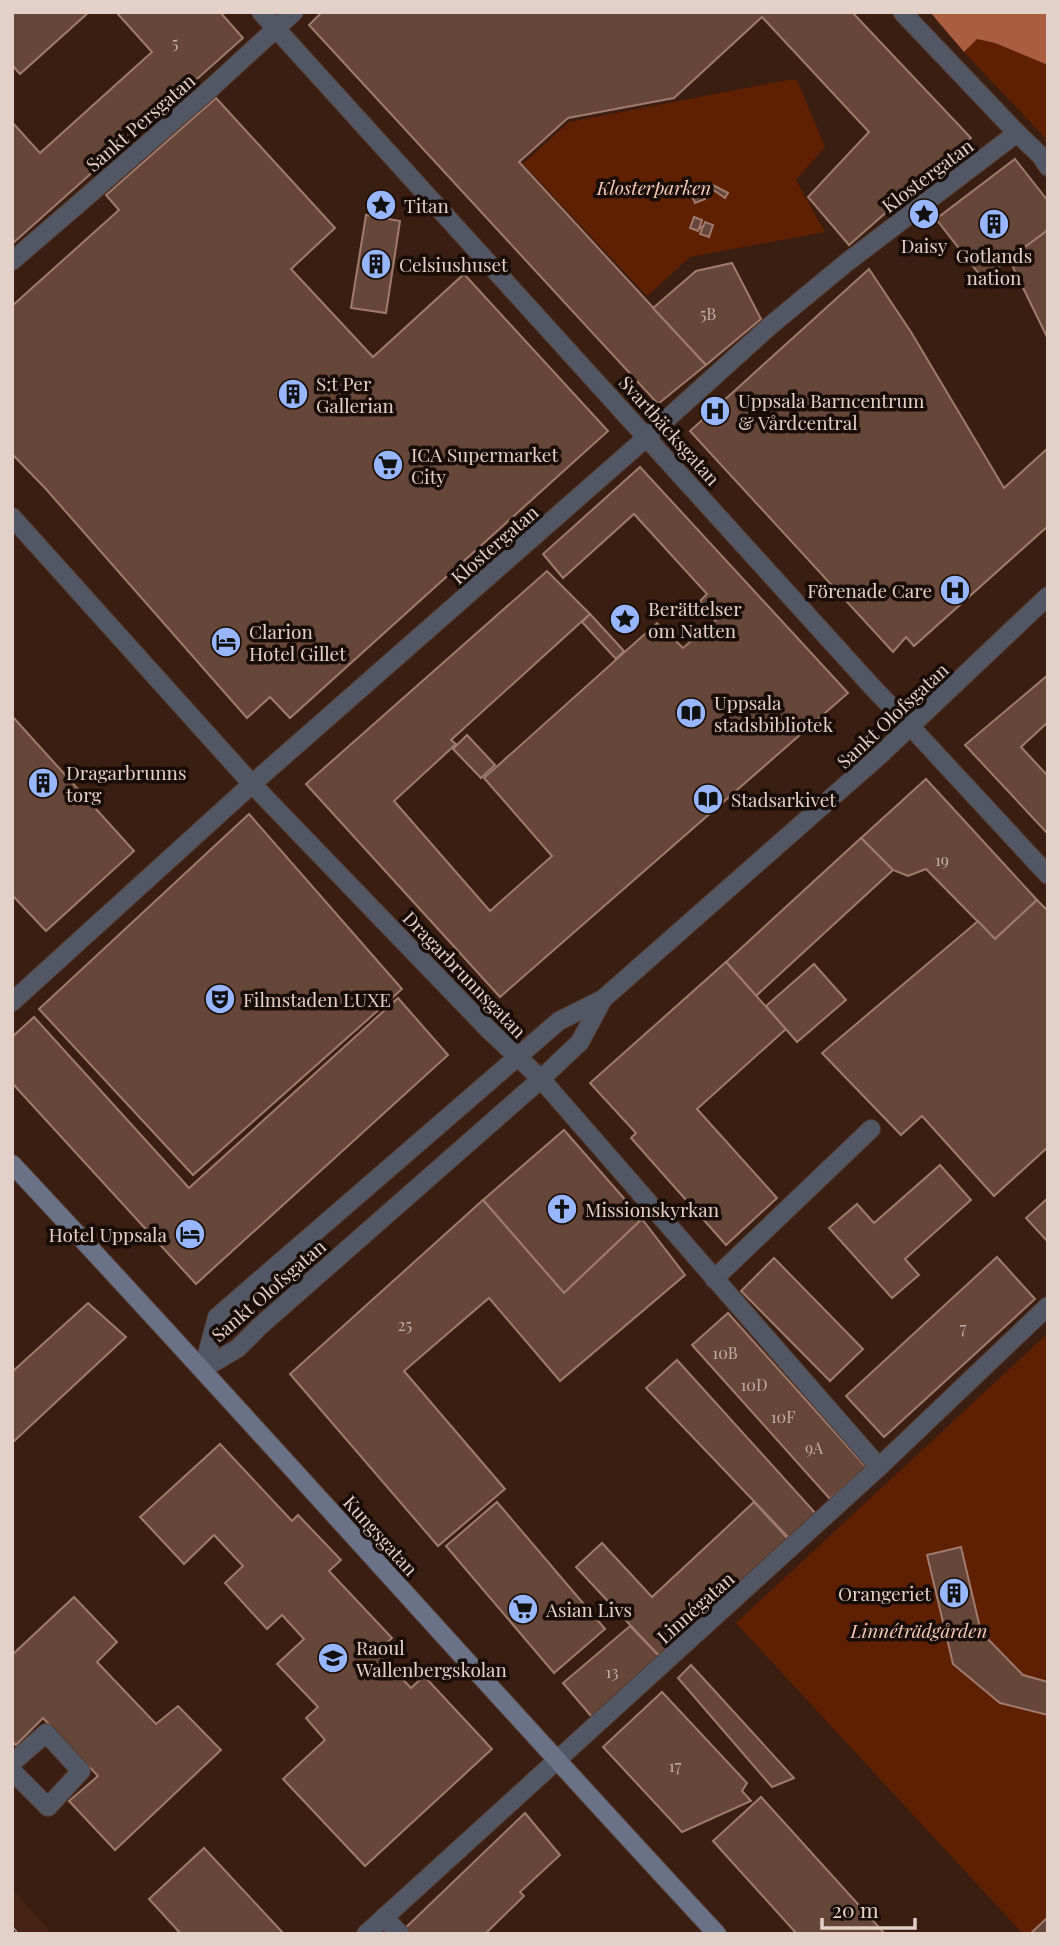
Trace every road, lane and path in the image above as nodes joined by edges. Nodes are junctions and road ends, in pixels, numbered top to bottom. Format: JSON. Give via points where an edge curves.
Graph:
{"nodes":[{"id":1,"x":261,"y":12,"type":"edge"},
{"id":2,"x":294,"y":12,"type":"edge"},
{"id":3,"x":902,"y":12,"type":"edge"},
{"id":4,"x":276,"y":29,"type":"junction"},
{"id":5,"x":1017,"y":133,"type":"junction"},
{"id":6,"x":1048,"y":166,"type":"edge"},
{"id":7,"x":12,"y":261,"type":"edge"},
{"id":8,"x":648,"y":437,"type":"junction"},
{"id":9,"x":12,"y":517,"type":"edge"},
{"id":10,"x":1048,"y":596,"type":"edge"},
{"id":11,"x":911,"y":727,"type":"junction"},
{"id":12,"x":252,"y":784,"type":"junction"},
{"id":13,"x":1048,"y":875,"type":"edge"},
{"id":14,"x":603,"y":999,"type":"junction"},
{"id":15,"x":12,"y":1002,"type":"edge"},
{"id":16,"x":517,"y":1058,"type":"junction"},
{"id":17,"x":541,"y":1079,"type":"junction"},
{"id":18,"x":871,"y":1129,"type":"dead end"},
{"id":19,"x":12,"y":1164,"type":"edge"},
{"id":20,"x":714,"y":1279,"type":"junction"},
{"id":21,"x":1048,"y":1306,"type":"edge"},
{"id":22,"x":203,"y":1369,"type":"junction"},
{"id":23,"x":879,"y":1467,"type":"junction"},
{"id":24,"x":556,"y":1761,"type":"junction"},
{"id":25,"x":12,"y":1763,"type":"edge"},
{"id":26,"x":12,"y":1771,"type":"edge"},
{"id":27,"x":384,"y":1917,"type":"junction"},
{"id":28,"x":366,"y":1934,"type":"edge"},
{"id":29,"x":400,"y":1934,"type":"edge"},
{"id":30,"x":717,"y":1934,"type":"edge"}],
"edges":[{"from":1,"to":4,"type":"street","name":"Svartbäcksgatan"},
{"from":2,"to":4,"type":"street","name":"Sankt Persgatan"},
{"from":3,"to":5,"type":"street"},
{"from":4,"to":7,"type":"street","name":"Sankt Persgatan"},
{"from":4,"to":8,"type":"street","name":"Svartbäcksgatan"},
{"from":5,"to":6,"type":"street"},
{"from":5,"to":8,"type":"street","name":"Klostergatan","via":[[781,316]]},
{"from":8,"to":11,"type":"street","name":"Svartbäcksgatan"},
{"from":8,"to":12,"type":"street","name":"Klostergatan"},
{"from":9,"to":12,"type":"street","name":"Dragarbrunnsgatan"},
{"from":10,"to":11,"type":"street","name":"Sankt Olofsgatan"},
{"from":11,"to":13,"type":"street","name":"Svartbäcksgatan"},
{"from":11,"to":14,"type":"street","name":"Sankt Olofsgatan"},
{"from":12,"to":15,"type":"street","name":"Klostergatan"},
{"from":12,"to":16,"type":"street","name":"Dragarbrunnsgatan"},
{"from":14,"to":16,"type":"street","name":"Sankt Olofsgatan","via":[[559,1021]]},
{"from":14,"to":17,"type":"street","name":"Sankt Olofsgatan","via":[[580,1042]]},
{"from":16,"to":17,"type":"street","name":"Dragarbrunnsgatan"},
{"from":16,"to":22,"type":"street","name":"Sankt Olofsgatan","via":[[218,1317]]},
{"from":17,"to":20,"type":"street","name":"Dragarbrunnsgatan"},
{"from":17,"to":22,"type":"street","name":"Sankt Olofsgatan","via":[[238,1348]]},
{"from":18,"to":20,"type":"street"},
{"from":19,"to":22,"type":"main road","name":"Kungsgatan"},
{"from":20,"to":23,"type":"street","name":"Dragarbrunnsgatan"},
{"from":21,"to":23,"type":"street","name":"Linnégatan"},
{"from":22,"to":24,"type":"main road","name":"Kungsgatan"},
{"from":23,"to":24,"type":"street","name":"Linnégatan"},
{"from":24,"to":27,"type":"street","name":"Linnégatan"},
{"from":24,"to":30,"type":"main road","name":"Kungsgatan"},
{"from":25,"to":26,"type":"street","via":[[46,1733],[81,1771],[48,1807]]},
{"from":27,"to":28,"type":"street","name":"Linnégatan"},
{"from":27,"to":29,"type":"street"}]}
